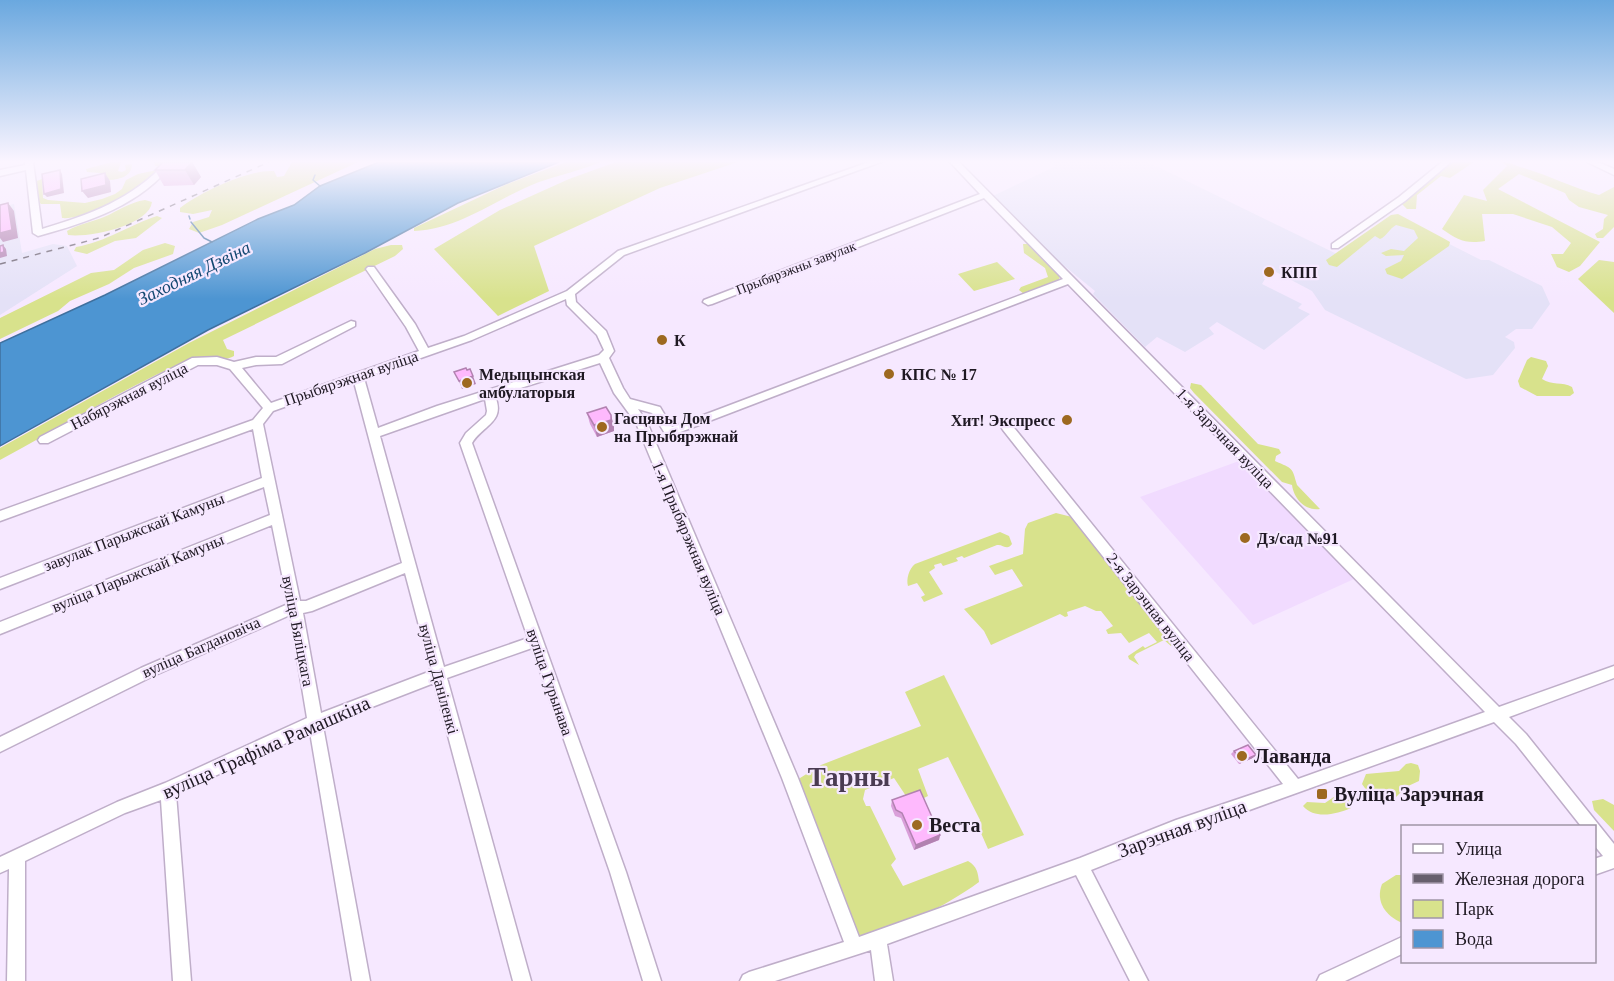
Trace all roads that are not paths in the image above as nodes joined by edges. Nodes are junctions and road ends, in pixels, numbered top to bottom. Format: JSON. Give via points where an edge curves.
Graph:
{"nodes":[{"id":1,"x":35,"y":208,"type":"edge"},
{"id":2,"x":110,"y":208,"type":"edge"},
{"id":3,"x":748,"y":208,"type":"edge"},
{"id":4,"x":951,"y":208,"type":"edge"},
{"id":5,"x":997,"y":208,"type":"edge"},
{"id":6,"x":1388,"y":208,"type":"edge"},
{"id":7,"x":1335,"y":246,"type":"dead end"},
{"id":8,"x":370,"y":269,"type":"dead end"},
{"id":9,"x":1070,"y":280,"type":"junction"},
{"id":10,"x":570,"y":292,"type":"junction"},
{"id":11,"x":708,"y":302,"type":"dead end"},
{"id":12,"x":351,"y":324,"type":"dead end"},
{"id":13,"x":425,"y":352,"type":"junction"},
{"id":14,"x":603,"y":358,"type":"junction"},
{"id":15,"x":234,"y":366,"type":"junction"},
{"id":16,"x":358,"y":376,"type":"junction"},
{"id":17,"x":489,"y":394,"type":"junction"},
{"id":18,"x":627,"y":402,"type":"junction"},
{"id":19,"x":269,"y":408,"type":"junction"},
{"id":20,"x":257,"y":423,"type":"junction"},
{"id":21,"x":1007,"y":427,"type":"dead end"},
{"id":22,"x":374,"y":434,"type":"junction"},
{"id":23,"x":44,"y":440,"type":"dead end"},
{"id":24,"x":268,"y":481,"type":"junction"},
{"id":25,"x":0,"y":516,"type":"edge"},
{"id":26,"x":276,"y":518,"type":"junction"},
{"id":27,"x":409,"y":566,"type":"junction"},
{"id":28,"x":0,"y":584,"type":"edge"},
{"id":29,"x":295,"y":608,"type":"junction"},
{"id":30,"x":0,"y":628,"type":"edge"},
{"id":31,"x":536,"y":641,"type":"junction"},
{"id":32,"x":1614,"y":672,"type":"edge"},
{"id":33,"x":438,"y":675,"type":"junction"},
{"id":34,"x":1497,"y":714,"type":"junction"},
{"id":35,"x":315,"y":722,"type":"junction"},
{"id":36,"x":0,"y":745,"type":"edge"},
{"id":37,"x":1295,"y":788,"type":"junction"},
{"id":38,"x":168,"y":790,"type":"junction"},
{"id":39,"x":1589,"y":825,"type":"edge"},
{"id":40,"x":1596,"y":835,"type":"edge"},
{"id":41,"x":17,"y":857,"type":"junction"},
{"id":42,"x":1614,"y":859,"type":"edge"},
{"id":43,"x":0,"y":865,"type":"edge"},
{"id":44,"x":1080,"y":866,"type":"junction"},
{"id":45,"x":1596,"y":866,"type":"edge"},
{"id":46,"x":878,"y":939,"type":"junction"},
{"id":47,"x":854,"y":945,"type":"junction"},
{"id":48,"x":1401,"y":945,"type":"edge"},
{"id":49,"x":15,"y":981,"type":"edge"},
{"id":50,"x":182,"y":981,"type":"edge"},
{"id":51,"x":361,"y":981,"type":"edge"},
{"id":52,"x":522,"y":981,"type":"edge"},
{"id":53,"x":652,"y":981,"type":"edge"},
{"id":54,"x":749,"y":981,"type":"edge"},
{"id":55,"x":884,"y":981,"type":"edge"},
{"id":56,"x":1139,"y":981,"type":"edge"},
{"id":57,"x":1326,"y":981,"type":"edge"}],
"edges":[{"from":1,"to":2,"type":"street","via":[[38,233]]},
{"from":3,"to":10,"type":"street","via":[[621,253]]},
{"from":4,"to":11,"type":"street","name":"Прыбярэжны завулак"},
{"from":5,"to":9,"type":"street","name":"1-я Зарэчная вуліца"},
{"from":6,"to":7,"type":"street"},
{"from":8,"to":13,"type":"street"},
{"from":9,"to":18,"type":"street","via":[[670,432],[656,410]]},
{"from":9,"to":34,"type":"street","name":"1-я Зарэчная вуліца"},
{"from":10,"to":13,"type":"street","name":"Прыбярэжная вуліца","via":[[468,338]]},
{"from":10,"to":14,"type":"street","name":"1-я Прыбярэжная вуліца","via":[[571,303],[602,333],[609,351]]},
{"from":12,"to":15,"type":"street","name":"Набярэжная вуліца","via":[[278,361]]},
{"from":13,"to":16,"type":"street","name":"Прыбярэжная вуліца"},
{"from":14,"to":17,"type":"street"},
{"from":14,"to":18,"type":"street","name":"1-я Прыбярэжная вуліца"},
{"from":15,"to":19,"type":"street"},
{"from":15,"to":23,"type":"street","name":"Набярэжная вуліца","via":[[196,361]]},
{"from":16,"to":19,"type":"street","name":"Прыбярэжная вуліца"},
{"from":16,"to":22,"type":"street","name":"вуліца Даніленкі"},
{"from":17,"to":22,"type":"street"},
{"from":17,"to":31,"type":"street","name":"вуліца Гурынава","via":[[495,405],[493,414],[466,443]]},
{"from":18,"to":47,"type":"street","name":"1-я Прыбярэжная вуліца","via":[[641,422],[792,783]]},
{"from":19,"to":20,"type":"street","name":"Прыбярэжная вуліца"},
{"from":20,"to":24,"type":"street","name":"вуліца Бяліцкага"},
{"from":20,"to":25,"type":"street"},
{"from":21,"to":37,"type":"street","name":"2-я Зарэчная вуліца"},
{"from":22,"to":27,"type":"street","name":"вуліца Даніленкі"},
{"from":24,"to":26,"type":"street","name":"вуліца Бяліцкага"},
{"from":24,"to":28,"type":"street","name":"завулак Парыжскай Камуны"},
{"from":26,"to":29,"type":"street","name":"вуліца Бяліцкага"},
{"from":26,"to":30,"type":"street","name":"вуліца Парыжскай Камуны"},
{"from":27,"to":29,"type":"street","name":"вуліца Багдановіча","via":[[307,607]]},
{"from":27,"to":33,"type":"street","name":"вуліца Даніленкі"},
{"from":29,"to":35,"type":"street","name":"вуліца Бяліцкага"},
{"from":29,"to":36,"type":"street","name":"вуліца Багдановіча","via":[[145,671]]},
{"from":31,"to":33,"type":"street","name":"вуліца Трафіма Рамашкіна"},
{"from":31,"to":53,"type":"street","name":"вуліца Гурынава","via":[[618,872]]},
{"from":32,"to":34,"type":"street","name":"Зарэчная вуліца"},
{"from":33,"to":35,"type":"street","name":"вуліца Трафіма Рамашкіна"},
{"from":33,"to":52,"type":"street","name":"вуліца Даніленкі"},
{"from":34,"to":37,"type":"street","name":"Зарэчная вуліца"},
{"from":34,"to":39,"type":"street","name":"1-я Зарэчная вуліца"},
{"from":35,"to":38,"type":"street","name":"вуліца Трафіма Рамашкіна"},
{"from":35,"to":51,"type":"street","name":"вуліца Бяліцкага"},
{"from":37,"to":44,"type":"street","name":"Зарэчная вуліца"},
{"from":38,"to":41,"type":"street","name":"вуліца Трафіма Рамашкіна","via":[[122,807]]},
{"from":38,"to":50,"type":"street"},
{"from":40,"to":42,"type":"street"},
{"from":41,"to":43,"type":"street","name":"вуліца Трафіма Рамашкіна"},
{"from":41,"to":49,"type":"street"},
{"from":42,"to":45,"type":"street"},
{"from":44,"to":46,"type":"street","name":"Зарэчная вуліца"},
{"from":44,"to":56,"type":"street"},
{"from":46,"to":47,"type":"street","name":"Зарэчная вуліца"},
{"from":46,"to":55,"type":"street"},
{"from":47,"to":54,"type":"street","name":"Зарэчная вуліца"},
{"from":48,"to":57,"type":"street"}]}
